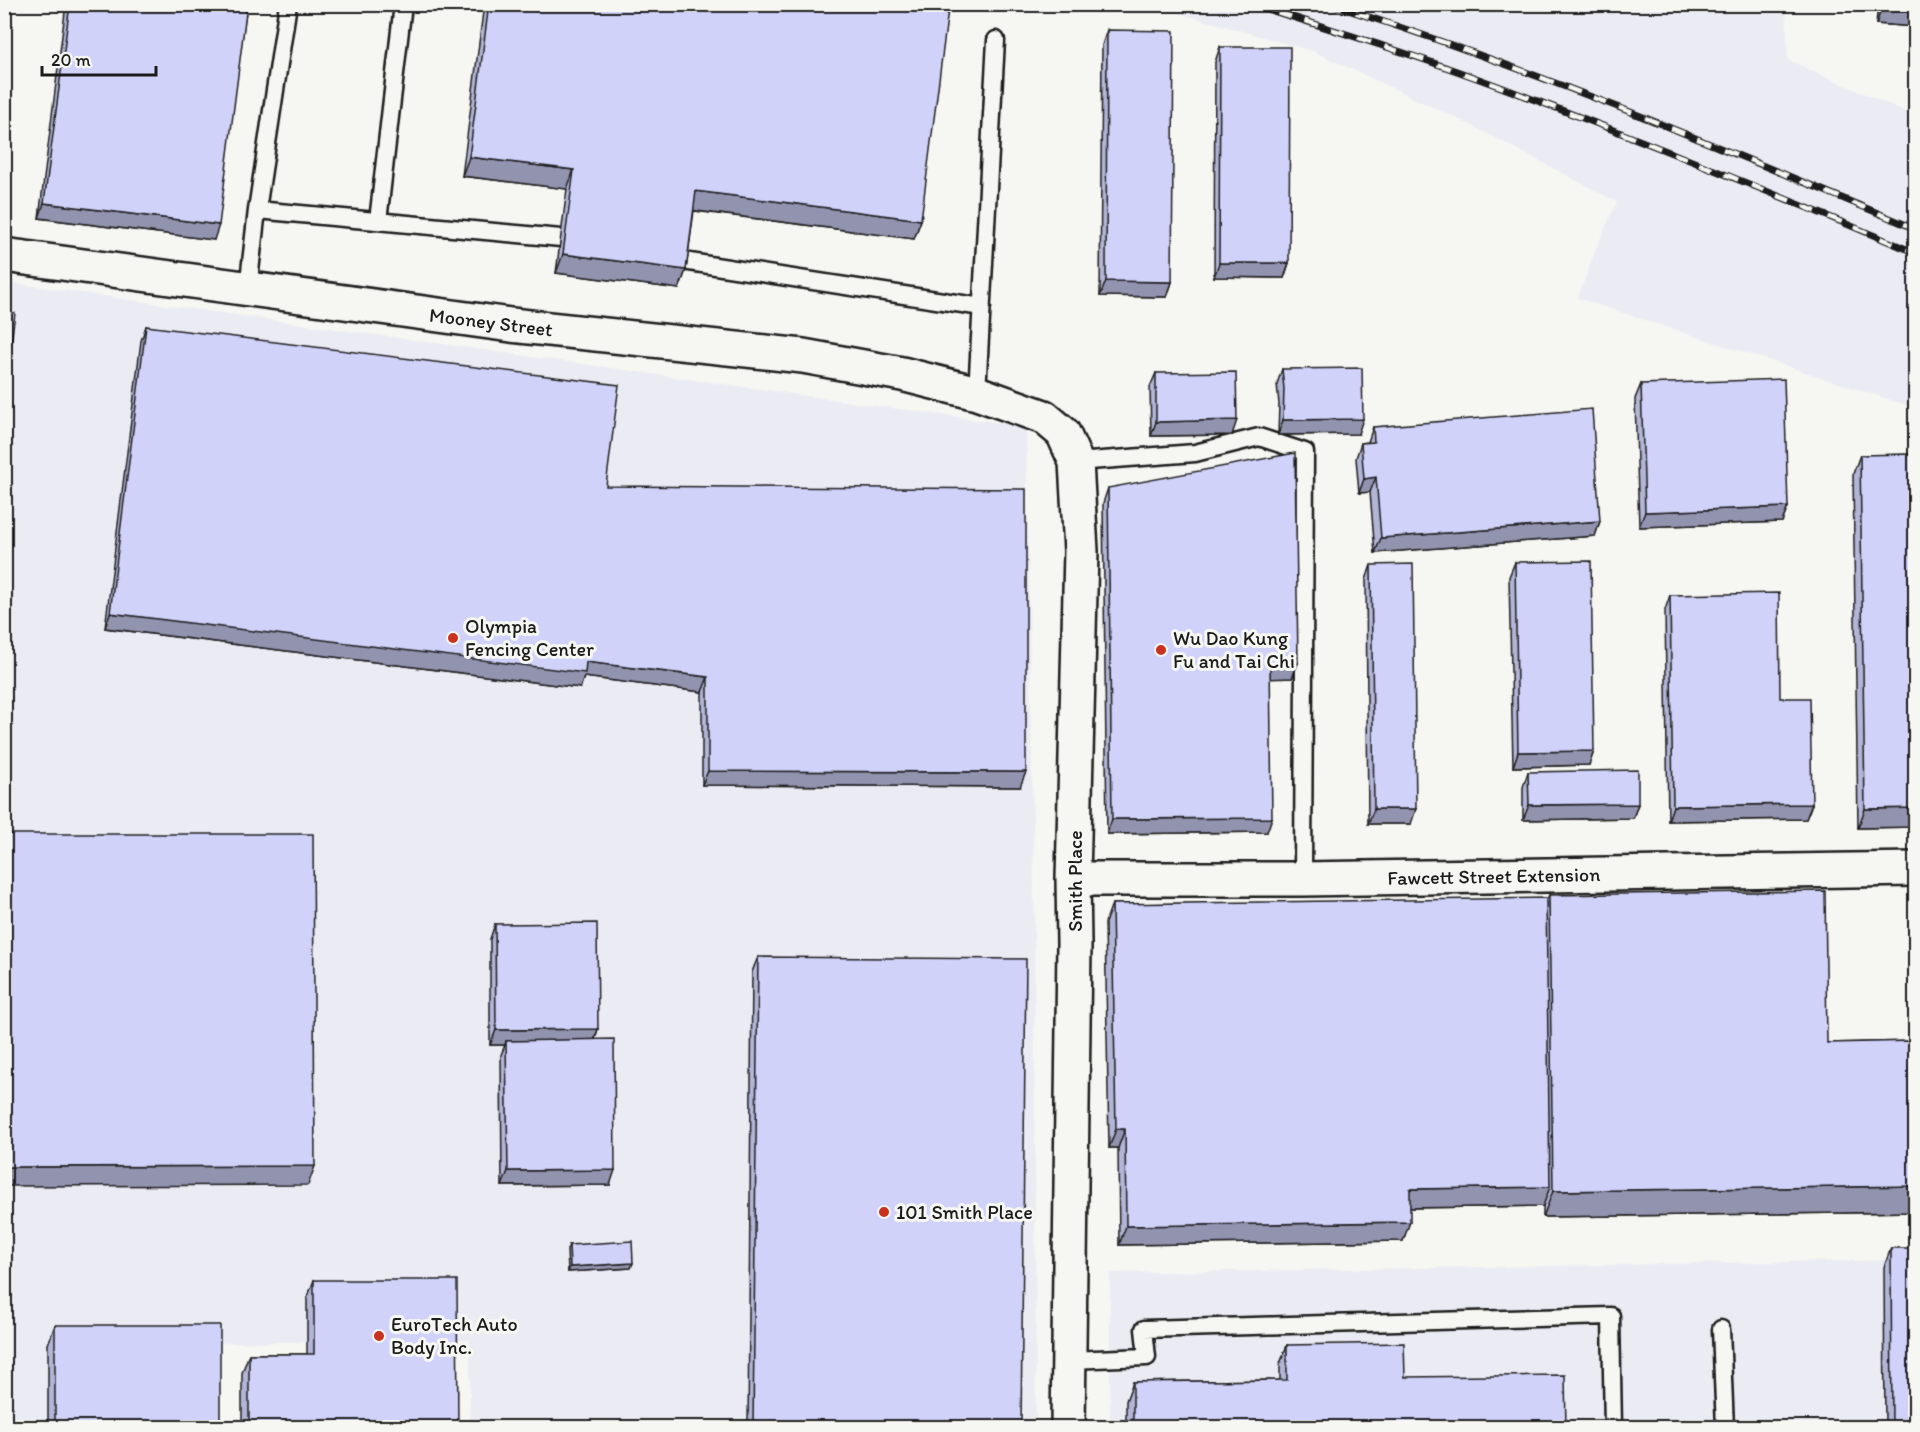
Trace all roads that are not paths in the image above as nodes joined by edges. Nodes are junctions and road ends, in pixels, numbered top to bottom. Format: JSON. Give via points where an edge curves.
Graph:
{"nodes":[{"id":1,"x":288,"y":4,"type":"edge"},
{"id":2,"x":403,"y":4,"type":"edge"},
{"id":3,"x":996,"y":40,"type":"dead end"},
{"id":4,"x":257,"y":210,"type":"junction"},
{"id":5,"x":378,"y":221,"type":"junction"},
{"id":6,"x":561,"y":238,"type":"dead end"},
{"id":7,"x":4,"y":255,"type":"edge"},
{"id":8,"x":683,"y":261,"type":"edge"},
{"id":9,"x":248,"y":289,"type":"junction"},
{"id":10,"x":981,"y":307,"type":"junction"},
{"id":11,"x":977,"y":393,"type":"junction"},
{"id":12,"x":1076,"y":462,"type":"junction"},
{"id":13,"x":1916,"y":869,"type":"edge"},
{"id":14,"x":1073,"y":879,"type":"junction"},
{"id":15,"x":1304,"y":879,"type":"junction"},
{"id":16,"x":1721,"y":1329,"type":"dead end"},
{"id":17,"x":1069,"y":1359,"type":"junction"},
{"id":18,"x":1068,"y":1428,"type":"edge"},
{"id":19,"x":1613,"y":1428,"type":"edge"},
{"id":20,"x":1725,"y":1428,"type":"edge"}],
"edges":[{"from":1,"to":4,"type":"lane"},
{"from":2,"to":5,"type":"lane"},
{"from":3,"to":10,"type":"lane"},
{"from":4,"to":5,"type":"lane"},
{"from":4,"to":9,"type":"lane"},
{"from":5,"to":6,"type":"lane"},
{"from":7,"to":9,"type":"street","name":"Mooney Street"},
{"from":8,"to":10,"type":"lane"},
{"from":9,"to":11,"type":"street","name":"Mooney Street","via":[[511,325],[803,356]]},
{"from":10,"to":11,"type":"lane"},
{"from":11,"to":12,"type":"street","name":"Smith Place","via":[[1044,417],[1063,433]]},
{"from":12,"to":14,"type":"street","name":"Smith Place","via":[[1081,551]]},
{"from":12,"to":15,"type":"lane","via":[[1195,453],[1259,437],[1305,452]]},
{"from":13,"to":15,"type":"street","name":"Fawcett Street Extension"},
{"from":14,"to":15,"type":"street","name":"Fawcett Street Extension"},
{"from":14,"to":17,"type":"street","name":"Smith Place"},
{"from":16,"to":20,"type":"lane"},
{"from":17,"to":18,"type":"street","name":"Smith Place"},
{"from":17,"to":19,"type":"lane","via":[[1147,1357],[1144,1329],[1611,1316]]}]}
